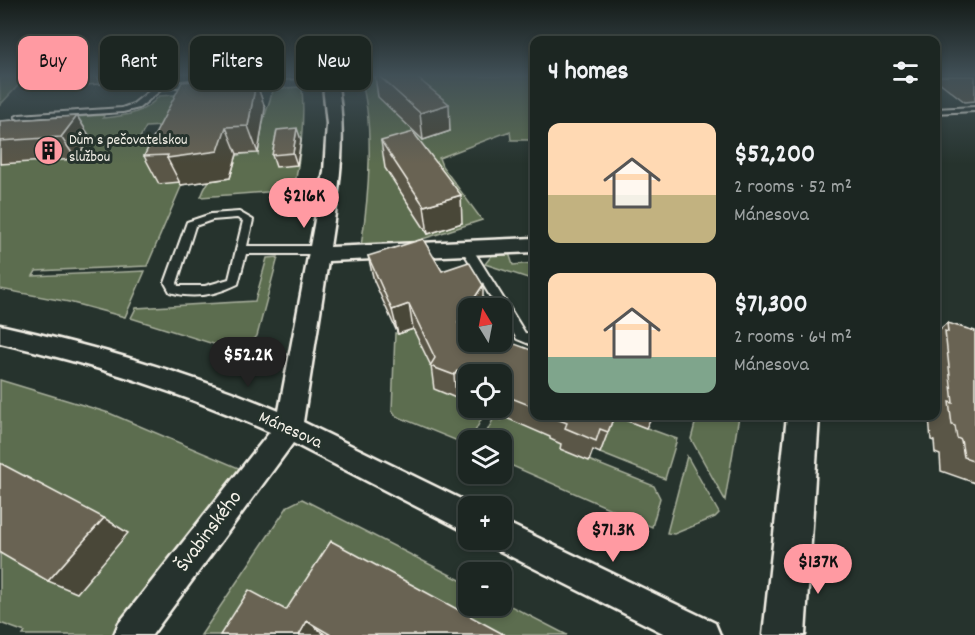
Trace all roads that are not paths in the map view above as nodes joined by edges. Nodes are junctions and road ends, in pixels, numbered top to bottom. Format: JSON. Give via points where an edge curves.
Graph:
{"nodes":[{"id":1,"x":136,"y":106,"type":"edge"},
{"id":2,"x":335,"y":106,"type":"edge"},
{"id":3,"x":975,"y":109,"type":"edge"},
{"id":4,"x":940,"y":111,"type":"edge"},
{"id":5,"x":19,"y":117,"type":"edge"},
{"id":6,"x":530,"y":245,"type":"edge"},
{"id":7,"x":466,"y":248,"type":"junction"},
{"id":8,"x":242,"y":250,"type":"junction"},
{"id":9,"x":319,"y":250,"type":"junction"},
{"id":10,"x":0,"y":334,"type":"edge"},
{"id":11,"x":530,"y":339,"type":"edge"},
{"id":12,"x":803,"y":420,"type":"edge"},
{"id":13,"x":289,"y":428,"type":"junction"},
{"id":14,"x":458,"y":513,"type":"edge"},
{"id":15,"x":512,"y":540,"type":"edge"},
{"id":16,"x":131,"y":635,"type":"edge"},
{"id":17,"x":703,"y":635,"type":"edge"},
{"id":18,"x":784,"y":635,"type":"edge"}],
"edges":[{"from":1,"to":5,"type":"lane"},
{"from":2,"to":9,"type":"street","via":[[337,137]]},
{"from":3,"to":4,"type":"lane"},
{"from":6,"to":7,"type":"street"},
{"from":7,"to":9,"type":"street","via":[[333,255]]},
{"from":7,"to":11,"type":"lane","via":[[521,336]]},
{"from":8,"to":8,"type":"lane","via":[[248,220],[239,216],[211,217],[191,224],[171,283],[174,290],[221,288],[234,280]]},
{"from":8,"to":9,"type":"lane"},
{"from":9,"to":13,"type":"street"},
{"from":10,"to":13,"type":"street","name":"Mánesova","via":[[116,362]]},
{"from":12,"to":18,"type":"street"},
{"from":13,"to":14,"type":"street","name":"Mánesova"},
{"from":13,"to":16,"type":"street","name":"Švabinského"},
{"from":15,"to":17,"type":"street"}]}
